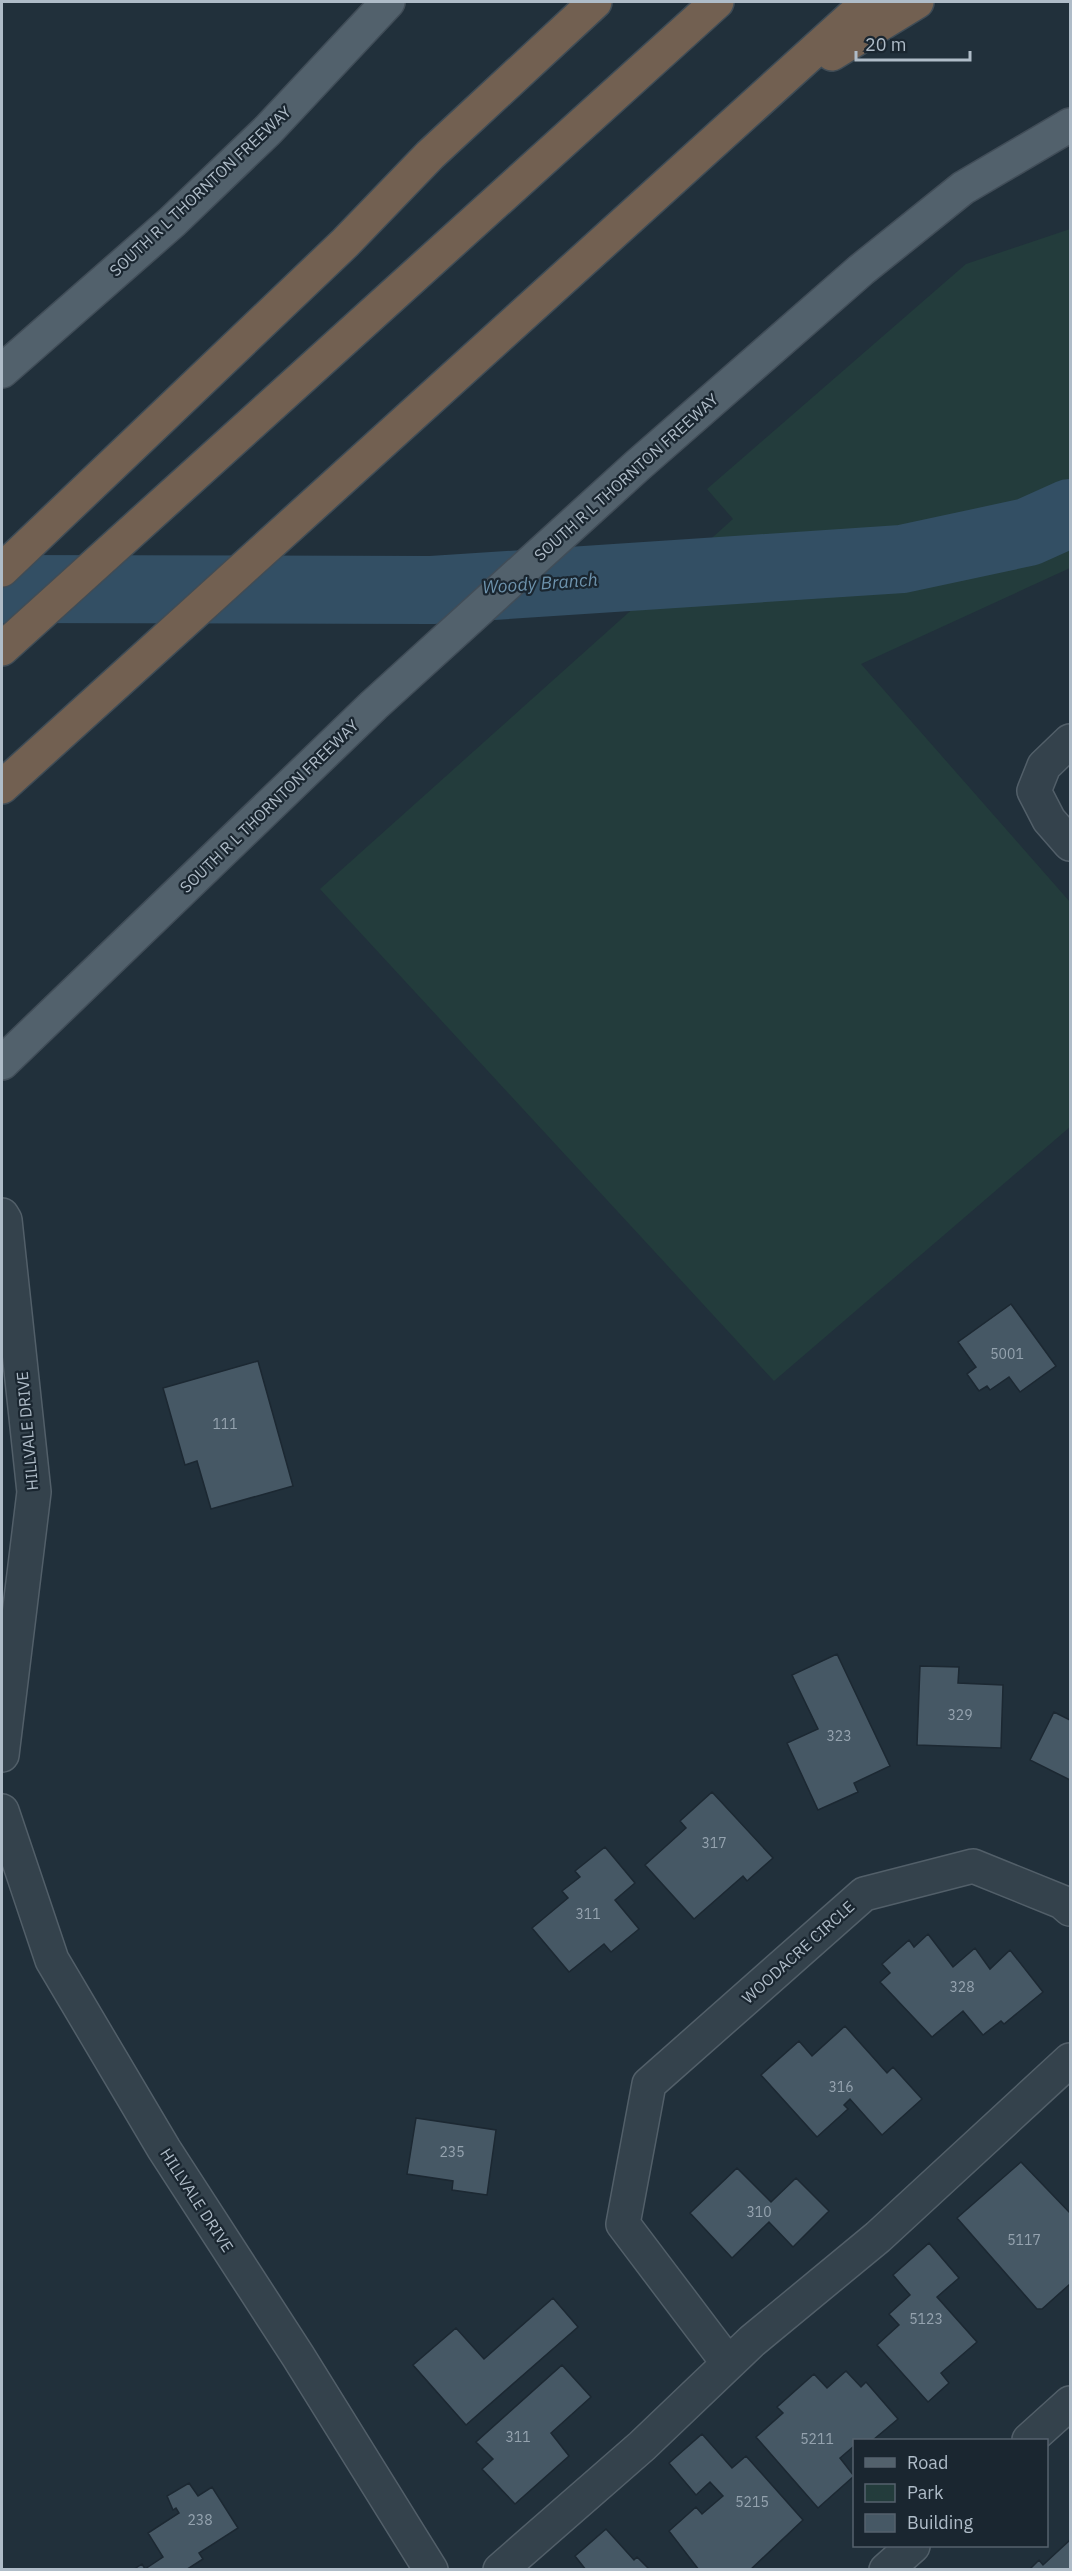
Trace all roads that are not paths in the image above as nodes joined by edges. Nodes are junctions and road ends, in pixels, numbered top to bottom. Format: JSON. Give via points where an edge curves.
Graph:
{"nodes":[{"id":1,"x":388,"y":2,"type":"edge"},
{"id":2,"x":571,"y":2,"type":"edge"},
{"id":3,"x":595,"y":2,"type":"edge"},
{"id":4,"x":717,"y":2,"type":"edge"},
{"id":5,"x":868,"y":2,"type":"edge"},
{"id":6,"x":917,"y":2,"type":"edge"},
{"id":7,"x":759,"y":99,"type":"junction"},
{"id":8,"x":1071,"y":125,"type":"edge"},
{"id":9,"x":430,"y":154,"type":"junction"},
{"id":10,"x":2,"y":371,"type":"edge"},
{"id":11,"x":2,"y":570,"type":"edge"},
{"id":12,"x":2,"y":649,"type":"edge"},
{"id":13,"x":1071,"y":741,"type":"edge"},
{"id":14,"x":2,"y":787,"type":"edge"},
{"id":15,"x":1071,"y":844,"type":"edge"},
{"id":16,"x":2,"y":1063,"type":"edge"},
{"id":17,"x":2,"y":1215,"type":"edge"},
{"id":18,"x":2,"y":1755,"type":"edge"},
{"id":19,"x":2,"y":1810,"type":"edge"},
{"id":20,"x":1071,"y":1909,"type":"edge"},
{"id":21,"x":1071,"y":2060,"type":"edge"},
{"id":22,"x":728,"y":2363,"type":"junction"},
{"id":23,"x":1071,"y":2403,"type":"edge"},
{"id":24,"x":1030,"y":2439,"type":"edge"},
{"id":25,"x":912,"y":2547,"type":"edge"},
{"id":26,"x":431,"y":2570,"type":"edge"},
{"id":27,"x":500,"y":2570,"type":"edge"},
{"id":28,"x":886,"y":2570,"type":"edge"}],
"edges":[{"from":1,"to":10,"type":"main road","name":"SOUTH R L THORNTON FREEWAY","via":[[268,130],[172,222]]},
{"from":2,"to":9,"type":"highway"},
{"from":3,"to":9,"type":"highway"},
{"from":4,"to":12,"type":"highway"},
{"from":5,"to":7,"type":"highway"},
{"from":6,"to":7,"type":"highway"},
{"from":7,"to":14,"type":"highway"},
{"from":8,"to":16,"type":"main road","name":"SOUTH R L THORNTON FREEWAY","via":[[963,188],[861,270],[637,466],[374,705]]},
{"from":9,"to":11,"type":"highway","via":[[345,243]]},
{"from":13,"to":15,"type":"street","via":[[1044,766],[1034,791],[1049,820]]},
{"from":17,"to":18,"type":"street","name":"HILLVALE DRIVE","via":[[34,1492]]},
{"from":19,"to":26,"type":"street","name":"HILLVALE DRIVE","via":[[52,1960],[164,2149]]},
{"from":20,"to":22,"type":"street","name":"WOODACRE CIRCLE","via":[[973,1866],[864,1894],[649,2084],[623,2224]]},
{"from":21,"to":22,"type":"street","via":[[878,2236]]},
{"from":22,"to":27,"type":"street","via":[[642,2446]]},
{"from":23,"to":24,"type":"street"},
{"from":25,"to":28,"type":"street"}]}
